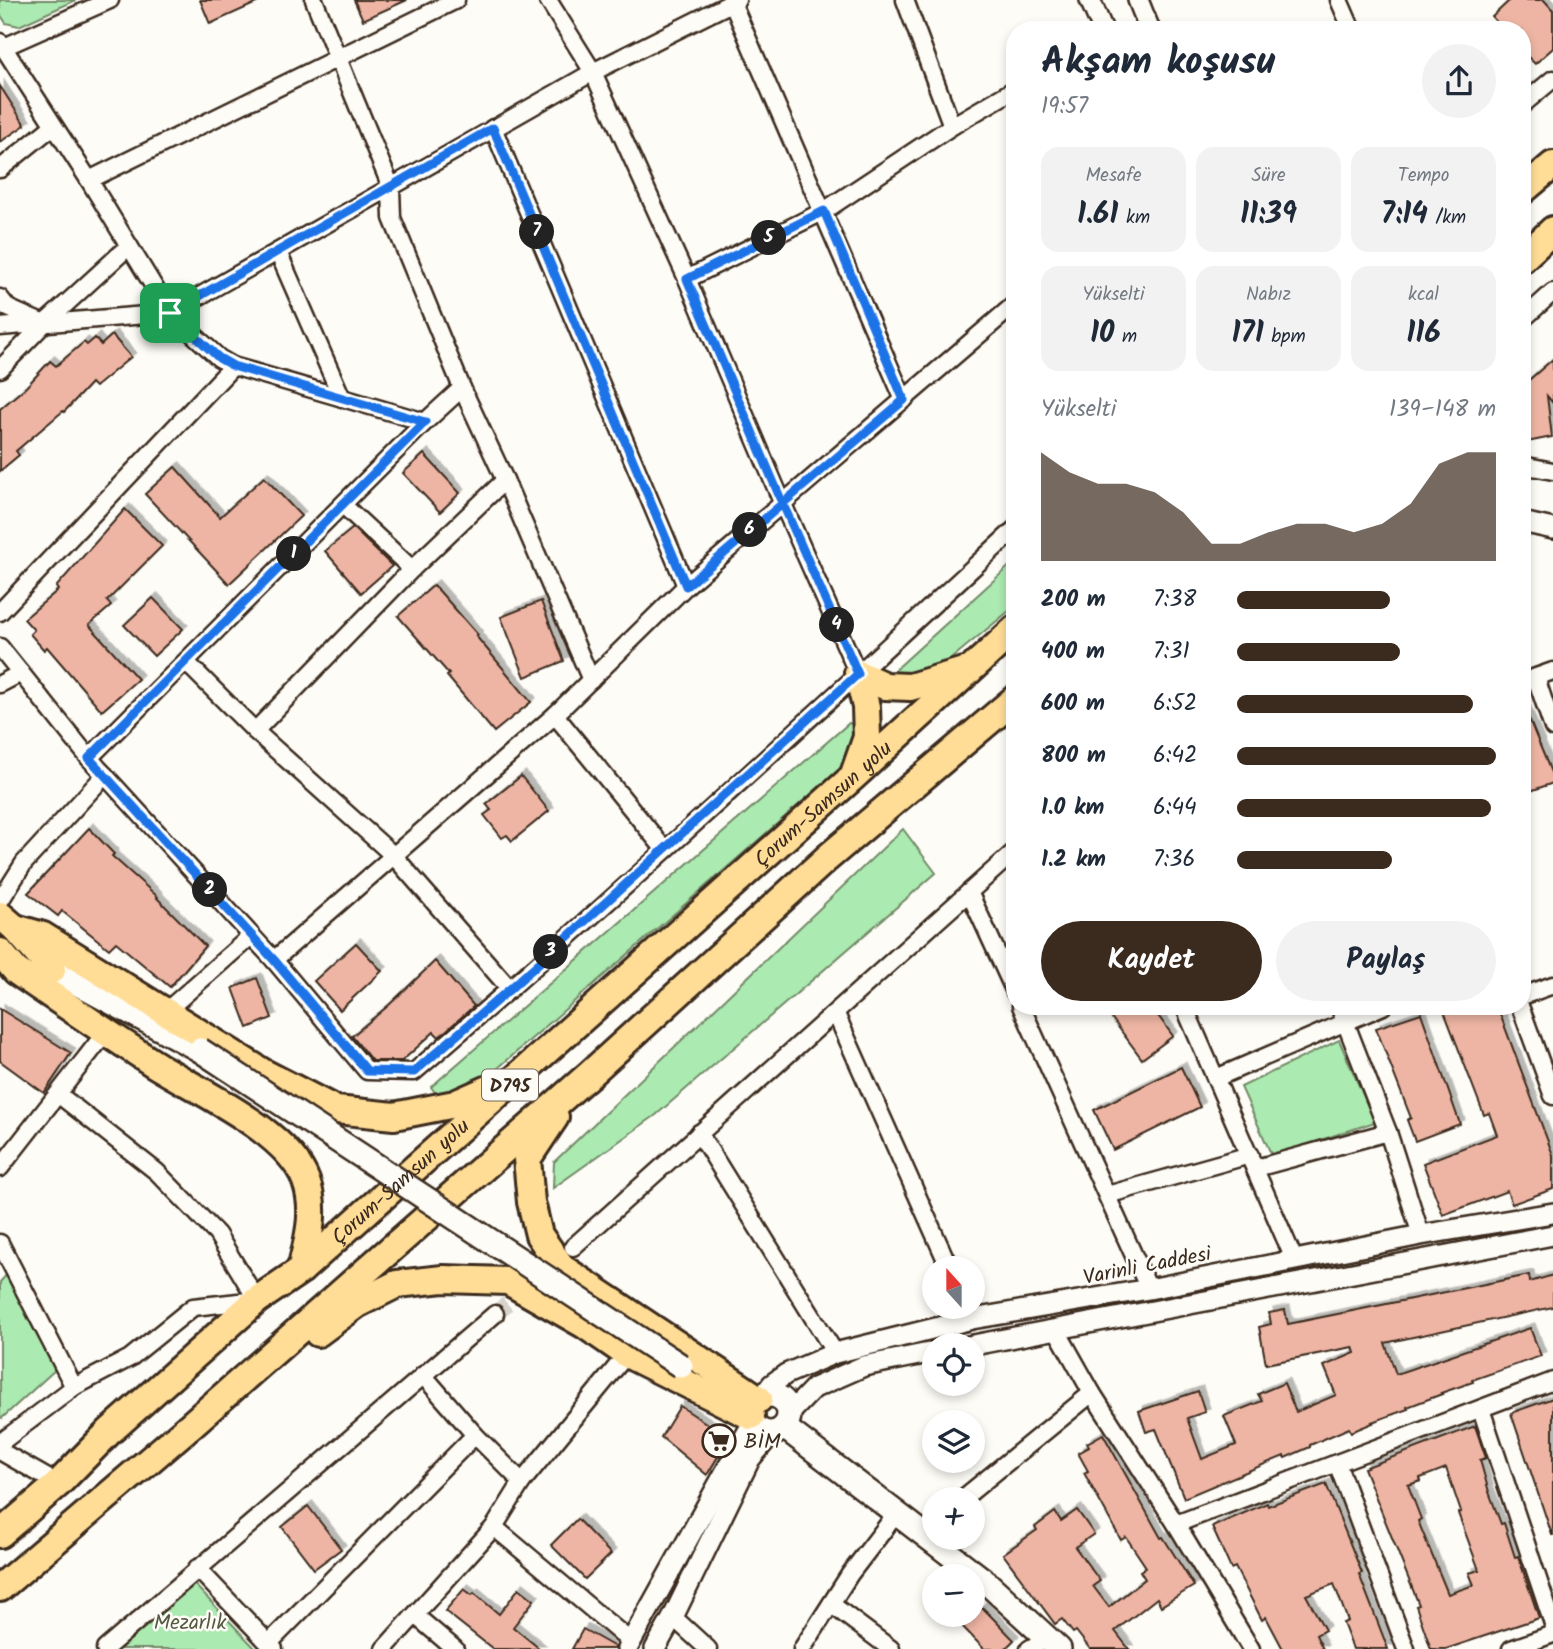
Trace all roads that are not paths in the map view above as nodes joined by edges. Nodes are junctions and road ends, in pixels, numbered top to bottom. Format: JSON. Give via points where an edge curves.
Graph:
{"nodes":[{"id":1,"x":110,"y":0,"type":"edge"},
{"id":2,"x":314,"y":0,"type":"edge"},
{"id":3,"x":456,"y":0,"type":"edge"},
{"id":4,"x":548,"y":0,"type":"edge"},
{"id":5,"x":905,"y":0,"type":"edge"},
{"id":6,"x":1090,"y":0,"type":"edge"},
{"id":7,"x":1138,"y":0,"type":"edge"},
{"id":8,"x":1339,"y":0,"type":"edge"},
{"id":9,"x":734,"y":1,"type":"edge"},
{"id":10,"x":1098,"y":21,"type":"edge"},
{"id":11,"x":1146,"y":21,"type":"edge"},
{"id":12,"x":1348,"y":21,"type":"edge"},
{"id":13,"x":2,"y":45,"type":"edge"},
{"id":14,"x":337,"y":57,"type":"junction"},
{"id":15,"x":593,"y":72,"type":"junction"},
{"id":16,"x":1553,"y":79,"type":"edge"},
{"id":17,"x":1006,"y":94,"type":"edge"},
{"id":18,"x":1531,"y":97,"type":"edge"},
{"id":19,"x":53,"y":126,"type":"junction"},
{"id":20,"x":952,"y":126,"type":"junction"},
{"id":21,"x":493,"y":128,"type":"junction"},
{"id":22,"x":1553,"y":165,"type":"edge"},
{"id":23,"x":0,"y":169,"type":"edge"},
{"id":24,"x":89,"y":180,"type":"junction"},
{"id":25,"x":1531,"y":183,"type":"edge"},
{"id":26,"x":391,"y":187,"type":"junction"},
{"id":27,"x":824,"y":211,"type":"junction"},
{"id":28,"x":1553,"y":230,"type":"edge"},
{"id":29,"x":129,"y":246,"type":"junction"},
{"id":30,"x":1531,"y":251,"type":"edge"},
{"id":31,"x":278,"y":252,"type":"junction"},
{"id":32,"x":687,"y":279,"type":"junction"},
{"id":33,"x":1553,"y":292,"type":"edge"},
{"id":34,"x":0,"y":298,"type":"edge"},
{"id":35,"x":1006,"y":312,"type":"edge"},
{"id":36,"x":1531,"y":312,"type":"edge"},
{"id":37,"x":170,"y":313,"type":"junction"},
{"id":38,"x":44,"y":324,"type":"junction"},
{"id":39,"x":0,"y":327,"type":"edge"},
{"id":40,"x":233,"y":366,"type":"junction"},
{"id":41,"x":0,"y":369,"type":"edge"},
{"id":42,"x":462,"y":388,"type":"junction"},
{"id":43,"x":342,"y":398,"type":"junction"},
{"id":44,"x":904,"y":400,"type":"junction"},
{"id":45,"x":425,"y":422,"type":"junction"},
{"id":46,"x":1531,"y":466,"type":"edge"},
{"id":47,"x":1551,"y":467,"type":"edge"},
{"id":48,"x":505,"y":480,"type":"junction"},
{"id":49,"x":782,"y":502,"type":"junction"},
{"id":50,"x":343,"y":505,"type":"junction"},
{"id":51,"x":1531,"y":525,"type":"edge"},
{"id":52,"x":1553,"y":529,"type":"edge"},
{"id":53,"x":1006,"y":537,"type":"edge"},
{"id":54,"x":412,"y":569,"type":"junction"},
{"id":55,"x":686,"y":586,"type":"junction"},
{"id":56,"x":0,"y":612,"type":"edge"},
{"id":57,"x":1006,"y":637,"type":"edge"},
{"id":58,"x":0,"y":647,"type":"edge"},
{"id":59,"x":186,"y":662,"type":"junction"},
{"id":60,"x":972,"y":669,"type":"junction"},
{"id":61,"x":1553,"y":671,"type":"edge"},
{"id":62,"x":21,"y":673,"type":"junction"},
{"id":63,"x":858,"y":674,"type":"junction"},
{"id":64,"x":1531,"y":679,"type":"edge"},
{"id":65,"x":591,"y":680,"type":"junction"},
{"id":66,"x":0,"y":684,"type":"edge"},
{"id":67,"x":1531,"y":684,"type":"edge"},
{"id":68,"x":1006,"y":707,"type":"edge"},
{"id":69,"x":555,"y":715,"type":"junction"},
{"id":70,"x":1553,"y":728,"type":"edge"},
{"id":71,"x":255,"y":731,"type":"junction"},
{"id":72,"x":89,"y":758,"type":"junction"},
{"id":73,"x":105,"y":775,"type":"junction"},
{"id":74,"x":853,"y":776,"type":"junction"},
{"id":75,"x":665,"y":850,"type":"junction"},
{"id":76,"x":393,"y":855,"type":"junction"},
{"id":77,"x":1006,"y":859,"type":"edge"},
{"id":78,"x":969,"y":891,"type":"junction"},
{"id":79,"x":0,"y":901,"type":"edge"},
{"id":80,"x":8,"y":921,"type":"edge"},
{"id":81,"x":251,"y":936,"type":"junction"},
{"id":82,"x":0,"y":951,"type":"edge"},
{"id":83,"x":274,"y":960,"type":"junction"},
{"id":84,"x":52,"y":970,"type":"junction"},
{"id":85,"x":1006,"y":972,"type":"edge"},
{"id":86,"x":1553,"y":985,"type":"edge"},
{"id":87,"x":510,"y":989,"type":"junction"},
{"id":88,"x":1531,"y":993,"type":"edge"},
{"id":89,"x":165,"y":1012,"type":"junction"},
{"id":90,"x":835,"y":1014,"type":"junction"},
{"id":91,"x":1025,"y":1015,"type":"edge"},
{"id":92,"x":1188,"y":1015,"type":"edge"},
{"id":93,"x":1342,"y":1015,"type":"edge"},
{"id":94,"x":1363,"y":1015,"type":"edge"},
{"id":95,"x":1523,"y":1015,"type":"edge"},
{"id":96,"x":1345,"y":1023,"type":"junction"},
{"id":97,"x":106,"y":1032,"type":"junction"},
{"id":98,"x":590,"y":1074,"type":"junction"},
{"id":99,"x":519,"y":1077,"type":"junction"},
{"id":100,"x":1216,"y":1078,"type":"junction"},
{"id":101,"x":58,"y":1094,"type":"junction"},
{"id":102,"x":1553,"y":1096,"type":"edge"},
{"id":103,"x":1388,"y":1132,"type":"junction"},
{"id":104,"x":699,"y":1133,"type":"junction"},
{"id":105,"x":1253,"y":1161,"type":"junction"},
{"id":106,"x":0,"y":1168,"type":"edge"},
{"id":107,"x":1107,"y":1195,"type":"junction"},
{"id":108,"x":1553,"y":1213,"type":"edge"},
{"id":109,"x":1422,"y":1235,"type":"junction"},
{"id":110,"x":1553,"y":1235,"type":"edge"},
{"id":111,"x":0,"y":1243,"type":"edge"},
{"id":112,"x":573,"y":1247,"type":"dead end"},
{"id":113,"x":944,"y":1256,"type":"edge"},
{"id":114,"x":1294,"y":1259,"type":"junction"},
{"id":115,"x":301,"y":1270,"type":"junction"},
{"id":116,"x":1149,"y":1289,"type":"junction"},
{"id":117,"x":257,"y":1300,"type":"junction"},
{"id":118,"x":985,"y":1311,"type":"edge"},
{"id":119,"x":495,"y":1314,"type":"tunnel mouth"},
{"id":120,"x":946,"y":1320,"type":"edge"},
{"id":121,"x":1056,"y":1329,"type":"junction"},
{"id":122,"x":985,"y":1343,"type":"edge"},
{"id":123,"x":835,"y":1353,"type":"junction"},
{"id":124,"x":627,"y":1354,"type":"junction"},
{"id":125,"x":922,"y":1354,"type":"edge"},
{"id":126,"x":423,"y":1375,"type":"junction"},
{"id":127,"x":1553,"y":1381,"type":"edge"},
{"id":128,"x":74,"y":1387,"type":"junction"},
{"id":129,"x":1092,"y":1393,"type":"junction"},
{"id":130,"x":1481,"y":1409,"type":"junction"},
{"id":131,"x":766,"y":1414,"type":"junction"},
{"id":132,"x":192,"y":1424,"type":"junction"},
{"id":133,"x":475,"y":1435,"type":"junction"},
{"id":134,"x":0,"y":1443,"type":"edge"},
{"id":135,"x":0,"y":1451,"type":"edge"},
{"id":136,"x":1337,"y":1463,"type":"junction"},
{"id":137,"x":522,"y":1482,"type":"junction"},
{"id":138,"x":58,"y":1484,"type":"junction"},
{"id":139,"x":977,"y":1487,"type":"edge"},
{"id":140,"x":896,"y":1514,"type":"junction"},
{"id":141,"x":1176,"y":1524,"type":"junction"},
{"id":142,"x":922,"y":1526,"type":"edge"},
{"id":143,"x":494,"y":1527,"type":"junction"},
{"id":144,"x":0,"y":1534,"type":"edge"},
{"id":145,"x":951,"y":1550,"type":"edge"},
{"id":146,"x":198,"y":1568,"type":"junction"},
{"id":147,"x":0,"y":1588,"type":"edge"},
{"id":148,"x":831,"y":1604,"type":"junction"},
{"id":149,"x":416,"y":1616,"type":"junction"},
{"id":150,"x":673,"y":1618,"type":"junction"},
{"id":151,"x":1553,"y":1624,"type":"edge"},
{"id":152,"x":1553,"y":1633,"type":"edge"},
{"id":153,"x":629,"y":1645,"type":"edge"},
{"id":154,"x":1045,"y":1645,"type":"edge"},
{"id":155,"x":272,"y":1646,"type":"edge"},
{"id":156,"x":105,"y":1649,"type":"edge"},
{"id":157,"x":384,"y":1649,"type":"edge"},
{"id":158,"x":455,"y":1649,"type":"edge"},
{"id":159,"x":655,"y":1649,"type":"edge"},
{"id":160,"x":708,"y":1649,"type":"edge"},
{"id":161,"x":802,"y":1649,"type":"edge"},
{"id":162,"x":891,"y":1649,"type":"edge"},
{"id":163,"x":1251,"y":1649,"type":"edge"},
{"id":164,"x":1406,"y":1649,"type":"edge"},
{"id":165,"x":1511,"y":1649,"type":"edge"}],
"edges":[{"from":1,"to":13,"type":"street"},
{"from":2,"to":14,"type":"street"},
{"from":3,"to":14,"type":"street"},
{"from":4,"to":15,"type":"street"},
{"from":5,"to":20,"type":"street"},
{"from":6,"to":10,"type":"street"},
{"from":7,"to":11,"type":"street"},
{"from":8,"to":12,"type":"street"},
{"from":9,"to":15,"type":"street"},
{"from":9,"to":27,"type":"street"},
{"from":13,"to":19,"type":"street"},
{"from":14,"to":24,"type":"street"},
{"from":14,"to":26,"type":"street"},
{"from":15,"to":21,"type":"street"},
{"from":15,"to":32,"type":"street"},
{"from":16,"to":18,"type":"street"},
{"from":17,"to":20,"type":"street"},
{"from":19,"to":23,"type":"street"},
{"from":19,"to":24,"type":"street"},
{"from":20,"to":27,"type":"street"},
{"from":21,"to":26,"type":"street"},
{"from":21,"to":55,"type":"street"},
{"from":22,"to":25,"type":"highway"},
{"from":24,"to":29,"type":"street"},
{"from":26,"to":31,"type":"street"},
{"from":26,"to":42,"type":"street","via":[[392,218]]},
{"from":27,"to":32,"type":"street"},
{"from":27,"to":44,"type":"street"},
{"from":28,"to":30,"type":"highway"},
{"from":29,"to":37,"type":"street"},
{"from":29,"to":38,"type":"street"},
{"from":31,"to":37,"type":"street"},
{"from":31,"to":43,"type":"street"},
{"from":32,"to":49,"type":"street"},
{"from":33,"to":36,"type":"street"},
{"from":34,"to":38,"type":"street","via":[[8,308]]},
{"from":35,"to":44,"type":"street"},
{"from":37,"to":38,"type":"street"},
{"from":37,"to":40,"type":"street"},
{"from":38,"to":39,"type":"street"},
{"from":38,"to":41,"type":"street"},
{"from":40,"to":43,"type":"street"},
{"from":40,"to":56,"type":"street"},
{"from":42,"to":45,"type":"street"},
{"from":42,"to":48,"type":"street"},
{"from":43,"to":45,"type":"street"},
{"from":44,"to":49,"type":"street"},
{"from":45,"to":50,"type":"street"},
{"from":46,"to":47,"type":"street"},
{"from":48,"to":54,"type":"street"},
{"from":48,"to":65,"type":"street"},
{"from":49,"to":55,"type":"street"},
{"from":49,"to":63,"type":"street"},
{"from":50,"to":54,"type":"street"},
{"from":50,"to":59,"type":"street"},
{"from":51,"to":52,"type":"street"},
{"from":53,"to":63,"type":"street"},
{"from":54,"to":71,"type":"street"},
{"from":55,"to":65,"type":"street"},
{"from":57,"to":60,"type":"highway","name":"Çorum-Samsun yolu","number":"D795"},
{"from":58,"to":62,"type":"street"},
{"from":59,"to":71,"type":"street"},
{"from":59,"to":72,"type":"street"},
{"from":60,"to":63,"type":"highway","via":[[910,687],[884,686]]},
{"from":60,"to":74,"type":"highway","name":"Çorum-Samsun yolu","number":"D795"},
{"from":61,"to":64,"type":"street"},
{"from":62,"to":66,"type":"street"},
{"from":62,"to":72,"type":"street"},
{"from":63,"to":74,"type":"highway","via":[[867,737]]},
{"from":63,"to":75,"type":"street"},
{"from":65,"to":69,"type":"street"},
{"from":67,"to":70,"type":"street"},
{"from":68,"to":98,"type":"highway","name":"Çorum-Samsun yolu","number":"D795","via":[[826,859]]},
{"from":69,"to":75,"type":"street"},
{"from":69,"to":76,"type":"street"},
{"from":71,"to":76,"type":"street"},
{"from":72,"to":73,"type":"street"},
{"from":73,"to":79,"type":"street","via":[[24,863]]},
{"from":73,"to":81,"type":"street"},
{"from":74,"to":99,"type":"highway","name":"Çorum-Samsun yolu","number":"D795"},
{"from":75,"to":87,"type":"street"},
{"from":76,"to":83,"type":"street"},
{"from":76,"to":87,"type":"street"},
{"from":77,"to":78,"type":"street"},
{"from":78,"to":85,"type":"street"},
{"from":78,"to":90,"type":"street"},
{"from":80,"to":84,"type":"highway"},
{"from":80,"to":89,"type":"highway","via":[[43,936]]},
{"from":81,"to":83,"type":"street"},
{"from":81,"to":89,"type":"street"},
{"from":82,"to":84,"type":"highway"},
{"from":82,"to":97,"type":"highway","via":[[16,971]]},
{"from":83,"to":87,"type":"street","via":[[367,1071],[414,1072]]},
{"from":84,"to":131,"type":"main road","bridge":true,"via":[[200,1050],[681,1366]]},
{"from":86,"to":88,"type":"street"},
{"from":89,"to":99,"type":"highway","via":[[264,1073],[336,1110],[394,1116],[454,1104]]},
{"from":90,"to":104,"type":"street"},
{"from":90,"to":113,"type":"street"},
{"from":91,"to":107,"type":"street"},
{"from":92,"to":100,"type":"street"},
{"from":93,"to":96,"type":"street"},
{"from":94,"to":96,"type":"street"},
{"from":95,"to":102,"type":"street"},
{"from":96,"to":100,"type":"street"},
{"from":96,"to":103,"type":"street"},
{"from":97,"to":101,"type":"street"},
{"from":97,"to":115,"type":"highway","via":[[249,1121],[297,1164],[306,1180],[312,1223]]},
{"from":98,"to":131,"type":"highway","via":[[527,1159],[539,1235],[562,1268]]},
{"from":98,"to":132,"type":"highway","name":"Çorum-Samsun yolu","number":"D795"},
{"from":99,"to":115,"type":"highway","name":"Çorum-Samsun yolu","number":"D795"},
{"from":100,"to":105,"type":"street"},
{"from":101,"to":106,"type":"street"},
{"from":101,"to":117,"type":"street","via":[[157,1172],[217,1234]]},
{"from":103,"to":105,"type":"street"},
{"from":103,"to":109,"type":"street"},
{"from":104,"to":112,"type":"street"},
{"from":104,"to":123,"type":"street"},
{"from":105,"to":107,"type":"street"},
{"from":105,"to":114,"type":"street"},
{"from":107,"to":116,"type":"street"},
{"from":108,"to":109,"type":"street","name":"Varinli Caddesi"},
{"from":109,"to":114,"type":"street","name":"Varinli Caddesi"},
{"from":110,"to":121,"type":"street"},
{"from":111,"to":128,"type":"street"},
{"from":114,"to":116,"type":"street","name":"Varinli Caddesi"},
{"from":115,"to":117,"type":"highway","name":"Çorum-Samsun yolu","number":"D795"},
{"from":116,"to":118,"type":"street","name":"Varinli Caddesi"},
{"from":117,"to":128,"type":"street","via":[[193,1307],[130,1358]]},
{"from":117,"to":138,"type":"highway","name":"Çorum-Samsun yolu","number":"D795","via":[[109,1432]]},
{"from":119,"to":126,"type":"street"},
{"from":120,"to":123,"type":"street","name":"Varinli Caddesi"},
{"from":121,"to":122,"type":"street"},
{"from":121,"to":129,"type":"street"},
{"from":123,"to":131,"type":"street","name":"Varinli Caddesi","via":[[772,1384]]},
{"from":124,"to":131,"type":"highway"},
{"from":124,"to":132,"type":"highway","via":[[508,1281],[443,1279],[397,1284],[357,1304]]},
{"from":124,"to":137,"type":"street"},
{"from":125,"to":131,"type":"street","via":[[864,1366]]},
{"from":126,"to":133,"type":"street"},
{"from":126,"to":146,"type":"street"},
{"from":127,"to":130,"type":"street"},
{"from":128,"to":134,"type":"street"},
{"from":129,"to":139,"type":"street"},
{"from":129,"to":141,"type":"street"},
{"from":130,"to":136,"type":"street"},
{"from":130,"to":151,"type":"street"},
{"from":131,"to":140,"type":"main road"},
{"from":131,"to":150,"type":"street","via":[[750,1459]]},
{"from":131,"to":153,"type":"street"},
{"from":132,"to":147,"type":"highway","name":"Çorum-Samsun yolu","number":"D795"},
{"from":133,"to":137,"type":"street"},
{"from":133,"to":155,"type":"street"},
{"from":135,"to":138,"type":"street"},
{"from":136,"to":141,"type":"street"},
{"from":136,"to":164,"type":"street"},
{"from":137,"to":143,"type":"street"},
{"from":138,"to":144,"type":"highway","name":"Çorum-Samsun yolu","number":"D795"},
{"from":140,"to":142,"type":"main road"},
{"from":140,"to":148,"type":"street"},
{"from":141,"to":163,"type":"street"},
{"from":143,"to":149,"type":"street"},
{"from":143,"to":153,"type":"street"},
{"from":145,"to":154,"type":"main road"},
{"from":146,"to":155,"type":"street"},
{"from":146,"to":156,"type":"street"},
{"from":148,"to":161,"type":"street"},
{"from":148,"to":162,"type":"street"},
{"from":149,"to":157,"type":"street"},
{"from":149,"to":158,"type":"street"},
{"from":150,"to":159,"type":"street"},
{"from":150,"to":160,"type":"street"},
{"from":152,"to":165,"type":"street"}]}
